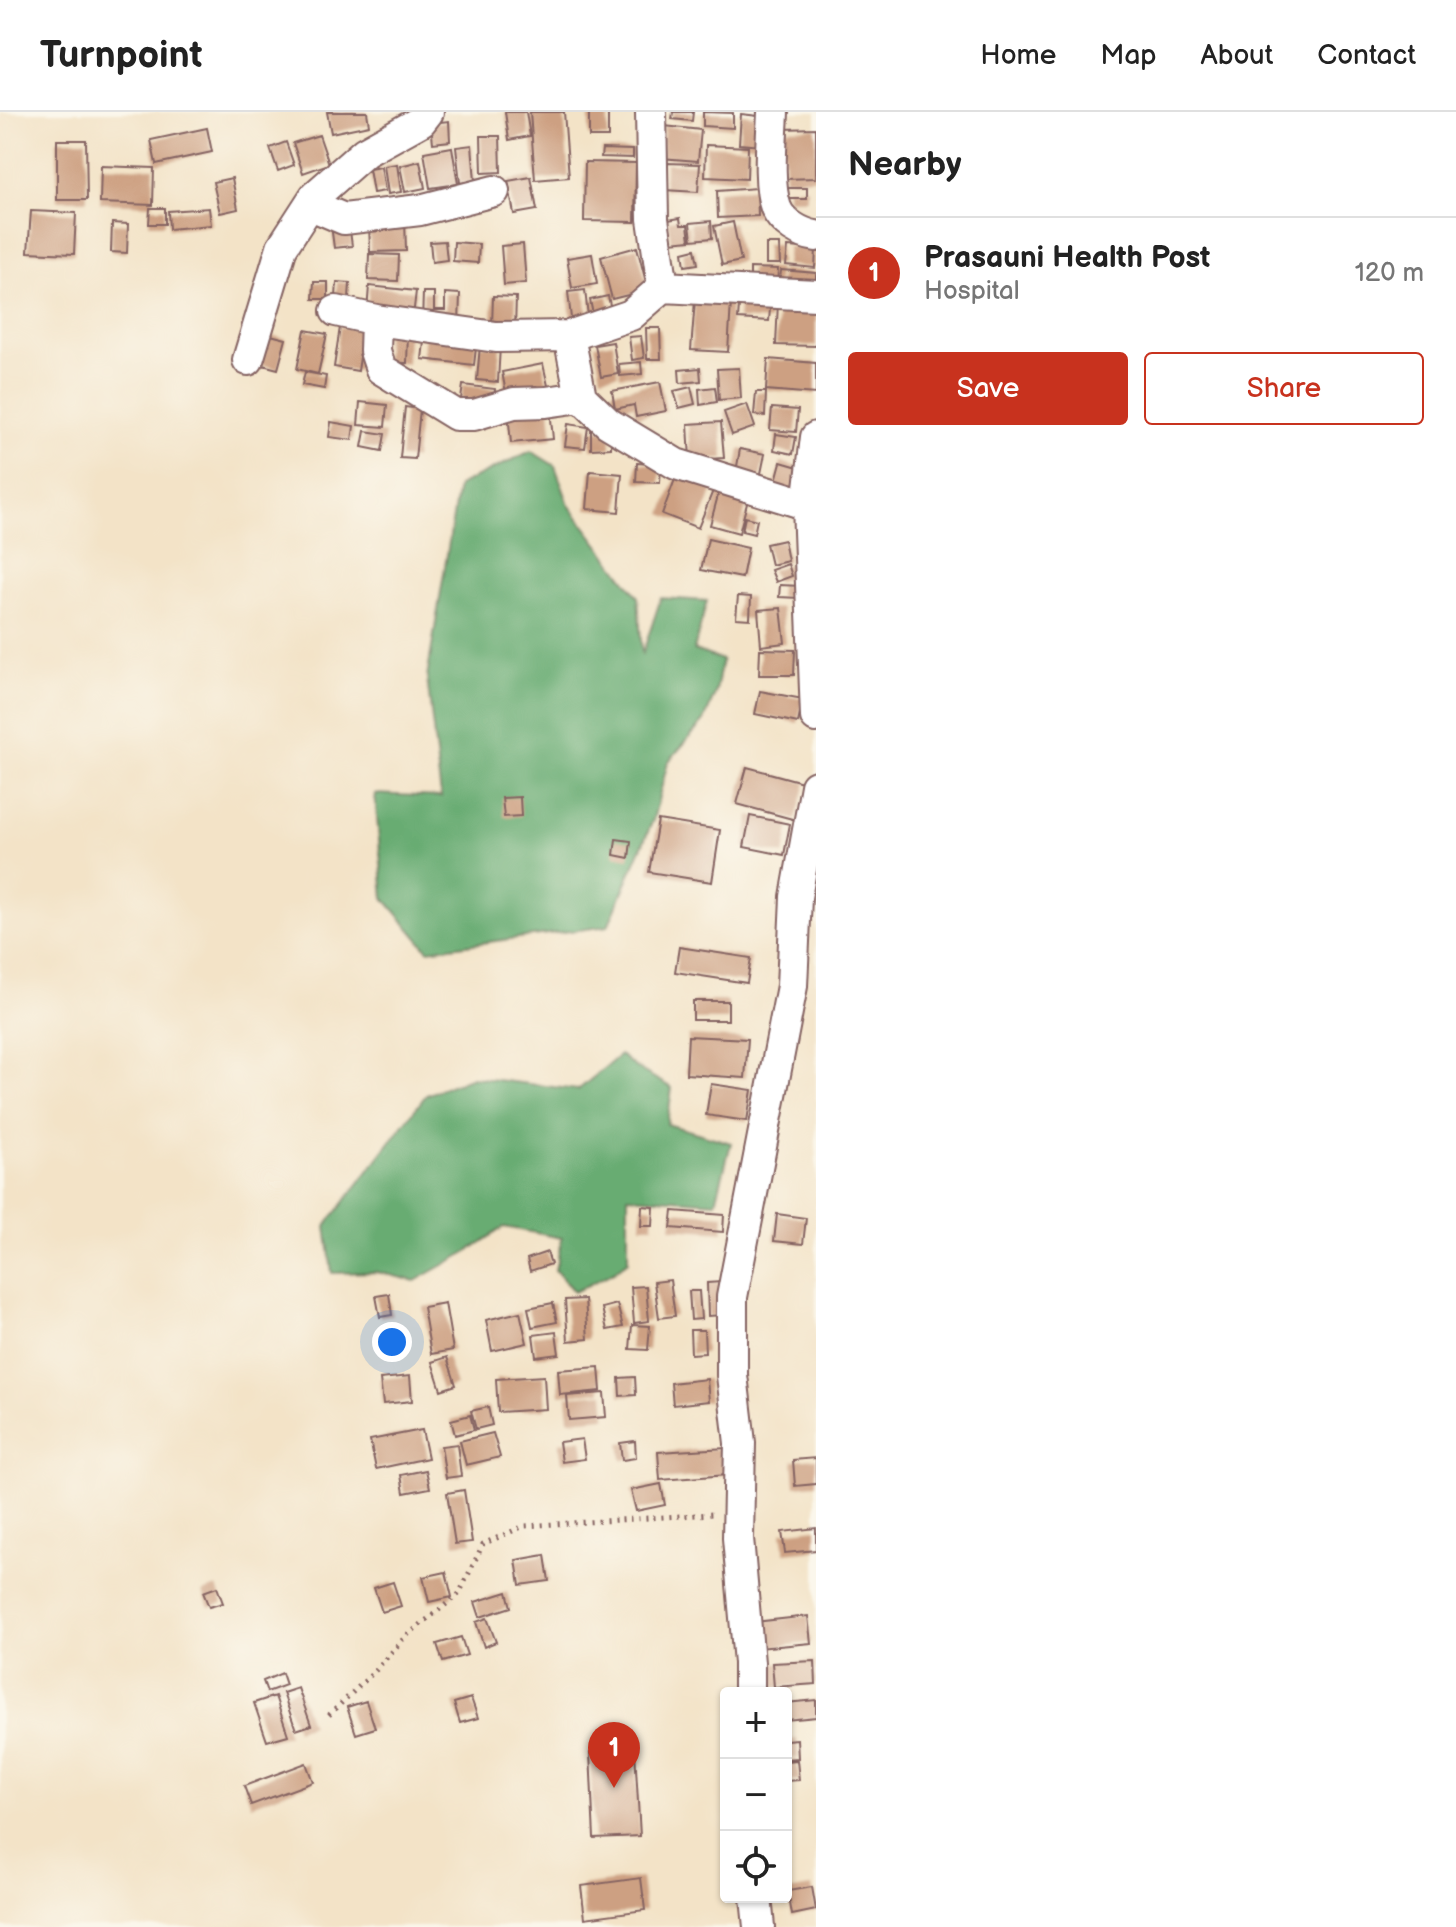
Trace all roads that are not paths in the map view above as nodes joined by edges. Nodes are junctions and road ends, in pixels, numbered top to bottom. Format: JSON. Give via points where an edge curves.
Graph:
{"nodes":[{"id":1,"x":428,"y":112,"type":"edge"},
{"id":2,"x":651,"y":112,"type":"edge"},
{"id":3,"x":773,"y":112,"type":"edge"},
{"id":4,"x":494,"y":191,"type":"dead end"},
{"id":5,"x":315,"y":196,"type":"junction"},
{"id":6,"x":816,"y":236,"type":"edge"},
{"id":7,"x":663,"y":287,"type":"junction"},
{"id":8,"x":816,"y":295,"type":"edge"},
{"id":9,"x":336,"y":311,"type":"dead end"},
{"id":10,"x":376,"y":320,"type":"junction"},
{"id":11,"x":569,"y":336,"type":"junction"},
{"id":12,"x":248,"y":360,"type":"dead end"},
{"id":13,"x":581,"y":397,"type":"junction"},
{"id":14,"x":816,"y":437,"type":"edge"},
{"id":15,"x":808,"y":505,"type":"junction"},
{"id":16,"x":816,"y":717,"type":"edge"},
{"id":17,"x":816,"y":786,"type":"edge"},
{"id":18,"x":749,"y":1687,"type":"edge"},
{"id":19,"x":757,"y":1903,"type":"edge"},
{"id":20,"x":759,"y":1927,"type":"edge"}],
"edges":[{"from":1,"to":5,"type":"street","via":[[365,152]]},
{"from":2,"to":7,"type":"street","via":[[653,219]]},
{"from":3,"to":6,"type":"street","via":[[776,210],[801,234]]},
{"from":4,"to":5,"type":"street","via":[[420,210],[344,219],[318,208]]},
{"from":5,"to":12,"type":"street","via":[[282,247]]},
{"from":7,"to":8,"type":"street"},
{"from":7,"to":11,"type":"street","via":[[631,315]]},
{"from":9,"to":10,"type":"street"},
{"from":10,"to":11,"type":"street","via":[[496,337]]},
{"from":10,"to":13,"type":"street","via":[[375,351],[381,369],[456,415]]},
{"from":11,"to":13,"type":"street"},
{"from":13,"to":15,"type":"street","via":[[608,423],[676,464]]},
{"from":14,"to":15,"type":"street"},
{"from":15,"to":16,"type":"street"},
{"from":17,"to":18,"type":"street","via":[[796,897],[792,986],[732,1297],[732,1375],[740,1443],[737,1512]]},
{"from":19,"to":20,"type":"street"}]}
